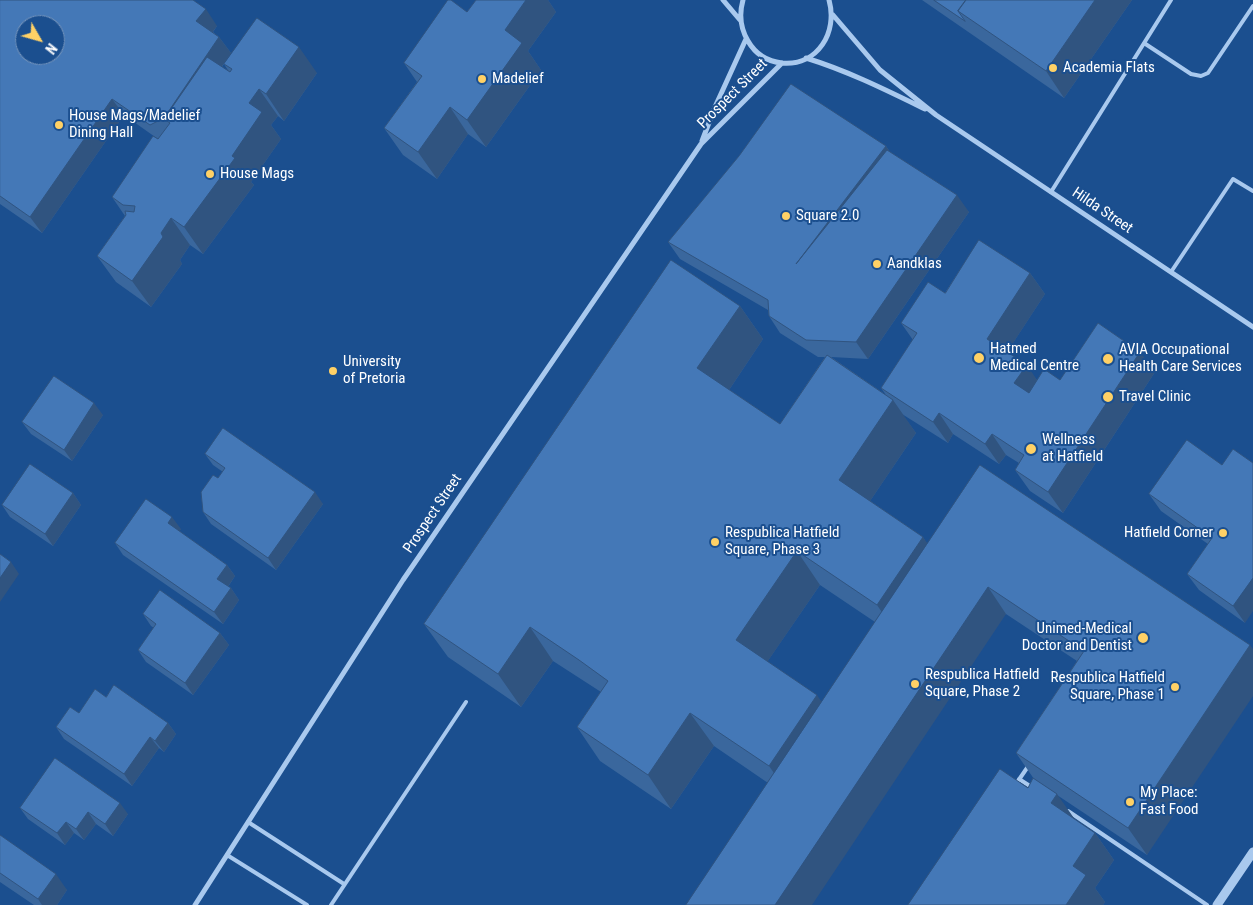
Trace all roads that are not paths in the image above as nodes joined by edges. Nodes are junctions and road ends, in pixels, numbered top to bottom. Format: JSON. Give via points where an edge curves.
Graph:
{"nodes":[{"id":1,"x":723,"y":0,"type":"edge"},
{"id":2,"x":743,"y":0,"type":"edge"},
{"id":3,"x":830,"y":0,"type":"edge"},
{"id":4,"x":1172,"y":0,"type":"edge"},
{"id":5,"x":1253,"y":6,"type":"edge"},
{"id":6,"x":833,"y":15,"type":"junction"},
{"id":7,"x":741,"y":20,"type":"junction"},
{"id":8,"x":746,"y":39,"type":"junction"},
{"id":9,"x":1144,"y":43,"type":"junction"},
{"id":10,"x":806,"y":58,"type":"junction"},
{"id":11,"x":782,"y":63,"type":"junction"},
{"id":12,"x":936,"y":115,"type":"junction"},
{"id":13,"x":701,"y":144,"type":"junction"},
{"id":14,"x":1253,"y":191,"type":"edge"},
{"id":15,"x":1051,"y":192,"type":"junction"},
{"id":16,"x":1171,"y":272,"type":"junction"},
{"id":17,"x":1253,"y":327,"type":"edge"},
{"id":18,"x":466,"y":702,"type":"dead end"},
{"id":19,"x":1030,"y":764,"type":"edge"},
{"id":20,"x":1019,"y":779,"type":"junction"},
{"id":21,"x":1014,"y":787,"type":"edge"},
{"id":22,"x":1036,"y":790,"type":"edge"},
{"id":23,"x":1060,"y":806,"type":"edge"},
{"id":24,"x":248,"y":822,"type":"junction"},
{"id":25,"x":1253,"y":852,"type":"edge"},
{"id":26,"x":227,"y":855,"type":"junction"},
{"id":27,"x":344,"y":884,"type":"junction"},
{"id":28,"x":195,"y":905,"type":"edge"},
{"id":29,"x":307,"y":905,"type":"edge"},
{"id":30,"x":331,"y":905,"type":"edge"},
{"id":31,"x":1207,"y":905,"type":"edge"},
{"id":32,"x":1217,"y":905,"type":"edge"}],
"edges":[{"from":1,"to":7,"type":"street"},
{"from":2,"to":7,"type":"street"},
{"from":3,"to":6,"type":"street"},
{"from":4,"to":9,"type":"lane"},
{"from":5,"to":9,"type":"lane","via":[[1208,74],[1191,74]]},
{"from":6,"to":10,"type":"street","via":[[826,41]]},
{"from":6,"to":12,"type":"street","name":"Hilda Street","via":[[880,70]]},
{"from":7,"to":8,"type":"street"},
{"from":8,"to":11,"type":"street","via":[[761,56]]},
{"from":8,"to":13,"type":"street","name":"Prospect Street"},
{"from":9,"to":15,"type":"lane"},
{"from":10,"to":11,"type":"street"},
{"from":10,"to":12,"type":"street","name":"Hilda Street","via":[[868,82]]},
{"from":11,"to":13,"type":"street","name":"Prospect Street"},
{"from":12,"to":15,"type":"street","name":"Hilda Street"},
{"from":13,"to":24,"type":"street","name":"Prospect Street","via":[[428,542]]},
{"from":14,"to":16,"type":"lane","via":[[1233,179]]},
{"from":15,"to":16,"type":"street","name":"Hilda Street"},
{"from":16,"to":17,"type":"street","name":"Hilda Street"},
{"from":18,"to":27,"type":"lane"},
{"from":19,"to":20,"type":"lane"},
{"from":20,"to":21,"type":"lane"},
{"from":20,"to":22,"type":"lane"},
{"from":23,"to":31,"type":"lane"},
{"from":24,"to":26,"type":"street","name":"Prospect Street"},
{"from":24,"to":27,"type":"lane"},
{"from":25,"to":32,"type":"street"},
{"from":26,"to":28,"type":"street","name":"Prospect Street"},
{"from":26,"to":29,"type":"lane"},
{"from":27,"to":30,"type":"lane"}]}
